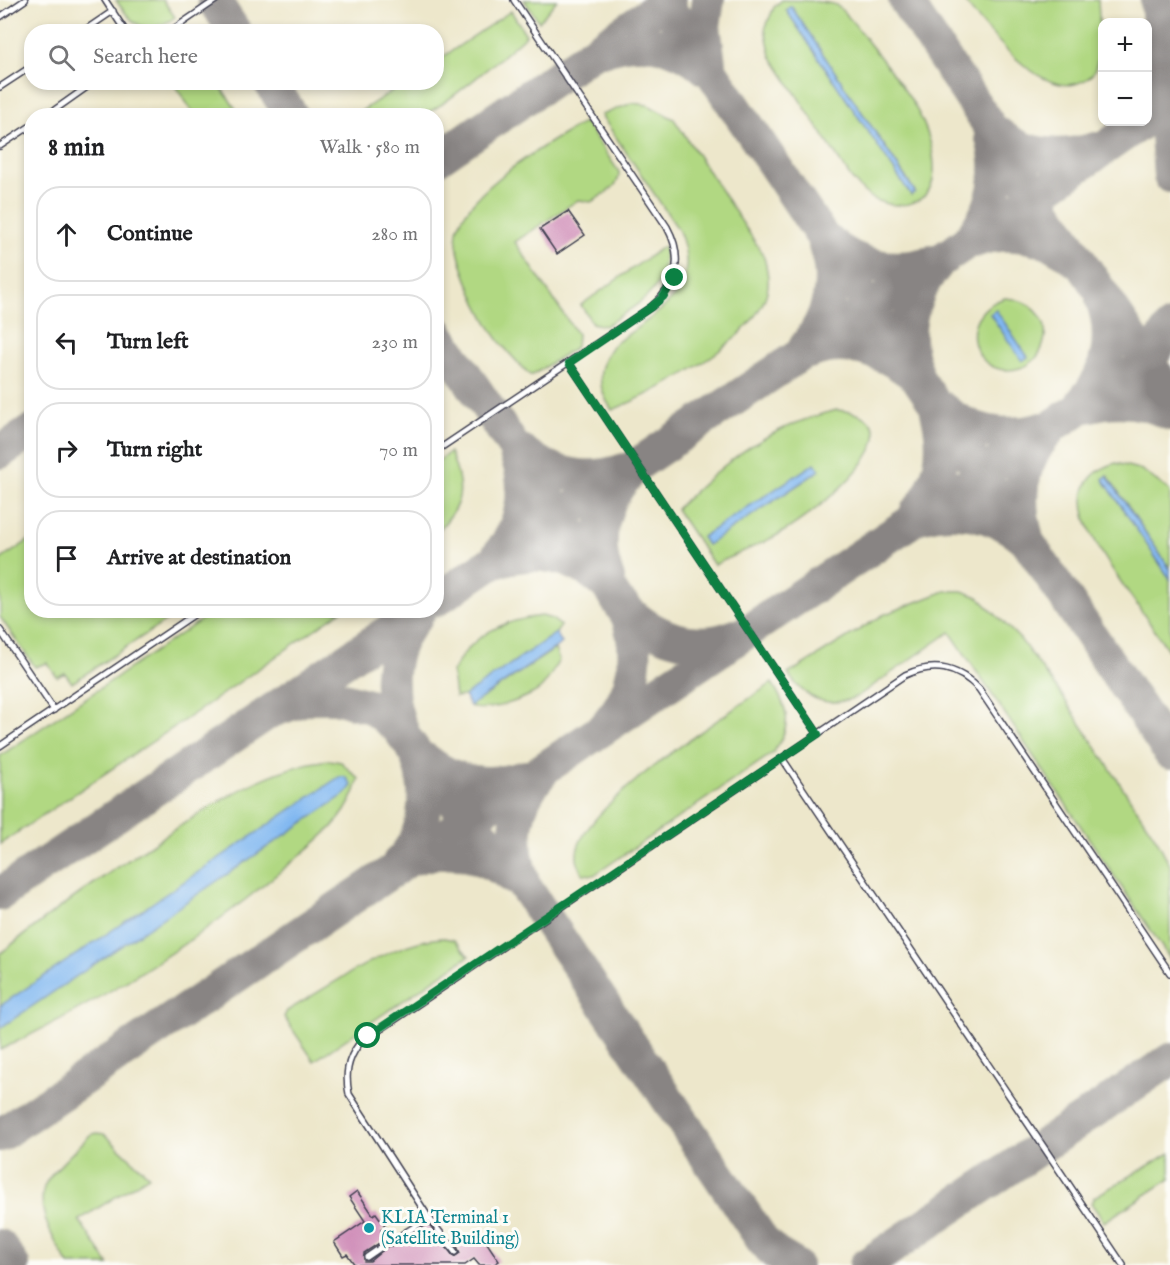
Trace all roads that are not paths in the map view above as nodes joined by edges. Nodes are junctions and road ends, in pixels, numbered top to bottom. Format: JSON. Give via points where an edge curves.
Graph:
{"nodes":[{"id":1,"x":25,"y":0,"type":"edge"},
{"id":2,"x":105,"y":0,"type":"edge"},
{"id":3,"x":216,"y":0,"type":"edge"},
{"id":4,"x":514,"y":0,"type":"edge"},
{"id":5,"x":113,"y":11,"type":"junction"},
{"id":6,"x":0,"y":17,"type":"edge"},
{"id":7,"x":94,"y":24,"type":"edge"},
{"id":8,"x":121,"y":24,"type":"edge"},
{"id":9,"x":181,"y":24,"type":"edge"},
{"id":10,"x":24,"y":71,"type":"edge"},
{"id":11,"x":0,"y":87,"type":"edge"},
{"id":12,"x":83,"y":90,"type":"edge"},
{"id":13,"x":57,"y":108,"type":"edge"},
{"id":14,"x":24,"y":130,"type":"edge"},
{"id":15,"x":0,"y":146,"type":"edge"},
{"id":16,"x":569,"y":363,"type":"junction"},
{"id":17,"x":444,"y":446,"type":"edge"},
{"id":18,"x":189,"y":618,"type":"edge"},
{"id":19,"x":0,"y":630,"type":"edge"},
{"id":20,"x":54,"y":710,"type":"junction"},
{"id":21,"x":818,"y":734,"type":"junction"},
{"id":22,"x":0,"y":746,"type":"edge"},
{"id":23,"x":782,"y":758,"type":"junction"},
{"id":24,"x":1170,"y":973,"type":"edge"},
{"id":25,"x":429,"y":1218,"type":"junction"},
{"id":26,"x":390,"y":1242,"type":"dead end"},
{"id":27,"x":383,"y":1246,"type":"dead end"},
{"id":28,"x":455,"y":1252,"type":"dead end"},
{"id":29,"x":368,"y":1257,"type":"dead end"},
{"id":30,"x":1123,"y":1265,"type":"edge"}],
"edges":[{"from":1,"to":6,"type":"lane"},
{"from":2,"to":5,"type":"lane"},
{"from":3,"to":9,"type":"lane"},
{"from":4,"to":16,"type":"lane","via":[[667,227],[677,256],[675,278],[663,297]]},
{"from":5,"to":7,"type":"lane"},
{"from":5,"to":8,"type":"lane"},
{"from":10,"to":11,"type":"lane"},
{"from":12,"to":13,"type":"lane"},
{"from":14,"to":15,"type":"lane"},
{"from":16,"to":17,"type":"lane"},
{"from":16,"to":21,"type":"lane"},
{"from":18,"to":20,"type":"lane"},
{"from":19,"to":20,"type":"lane"},
{"from":20,"to":22,"type":"lane"},
{"from":21,"to":23,"type":"lane"},
{"from":21,"to":24,"type":"lane","via":[[916,670],[941,668],[964,675],[982,693]]},
{"from":23,"to":25,"type":"lane","via":[[368,1036],[353,1052],[347,1071],[350,1094]]},
{"from":23,"to":30,"type":"lane"},
{"from":25,"to":26,"type":"lane"},
{"from":25,"to":28,"type":"lane"},
{"from":27,"to":29,"type":"lane"}]}
